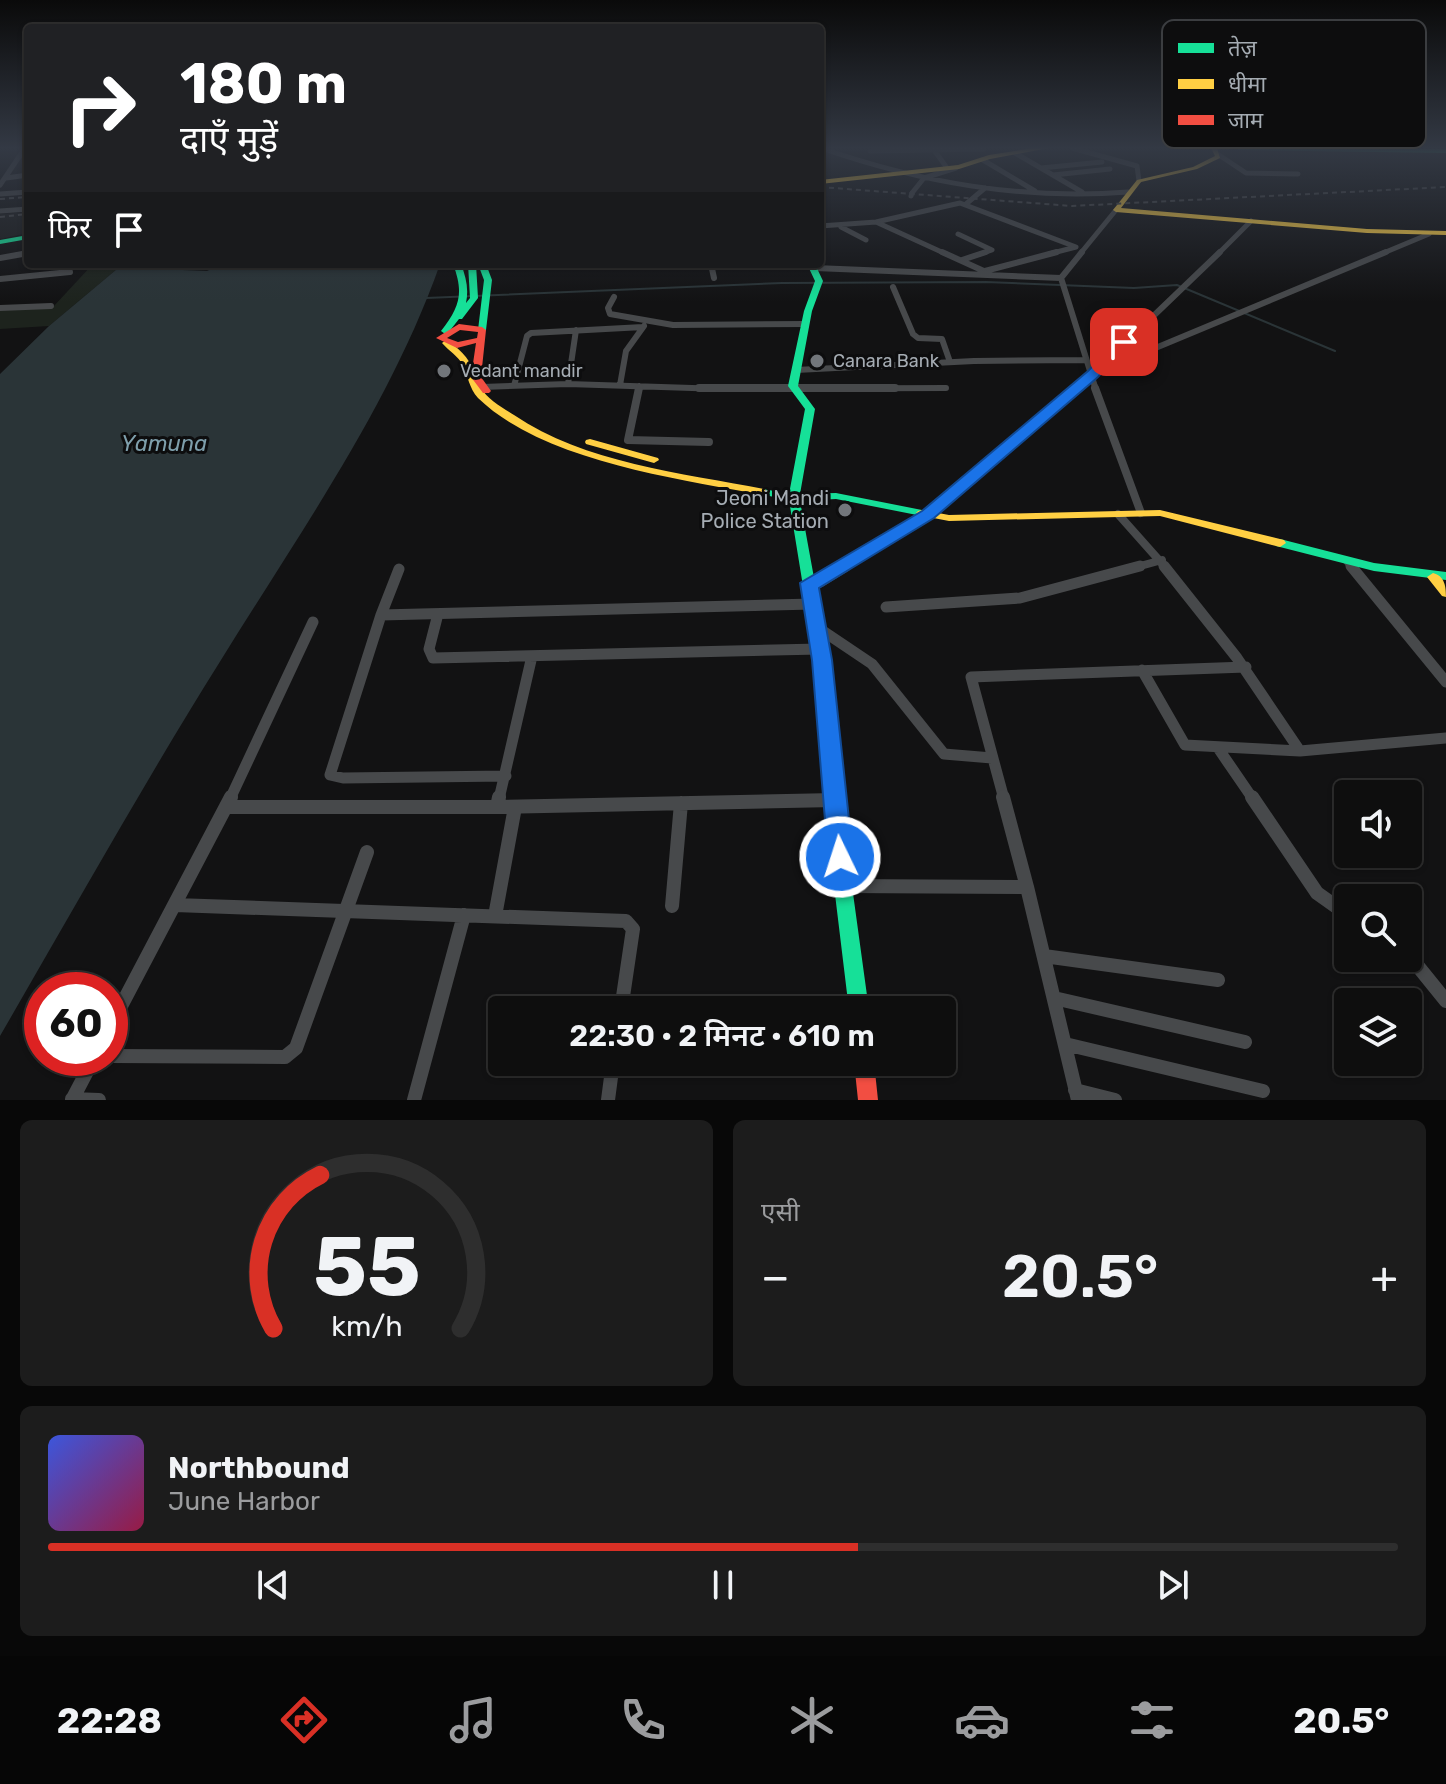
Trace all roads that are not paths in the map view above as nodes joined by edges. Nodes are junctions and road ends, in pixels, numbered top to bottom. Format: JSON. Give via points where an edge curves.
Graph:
{"nodes":[{"id":1,"x":910,"y":199,"type":"edge"},
{"id":2,"x":972,"y":199,"type":"edge"},
{"id":3,"x":1123,"y":199,"type":"edge"},
{"id":4,"x":966,"y":204,"type":"junction"},
{"id":5,"x":24,"y":209,"type":"edge"},
{"id":6,"x":1116,"y":210,"type":"junction"},
{"id":7,"x":0,"y":211,"type":"edge"},
{"id":8,"x":908,"y":212,"type":"junction"},
{"id":9,"x":1251,"y":221,"type":"junction"},
{"id":10,"x":876,"y":222,"type":"junction"},
{"id":11,"x":838,"y":225,"type":"junction"},
{"id":12,"x":824,"y":226,"type":"edge"},
{"id":13,"x":1446,"y":233,"type":"edge"},
{"id":14,"x":958,"y":234,"type":"dead end"},
{"id":15,"x":1429,"y":234,"type":"junction"},
{"id":16,"x":24,"y":237,"type":"edge"},
{"id":17,"x":866,"y":240,"type":"dead end"},
{"id":18,"x":0,"y":242,"type":"edge"},
{"id":19,"x":1076,"y":247,"type":"junction"},
{"id":20,"x":1088,"y":248,"type":"junction"},
{"id":21,"x":24,"y":254,"type":"edge"},
{"id":22,"x":0,"y":258,"type":"edge"},
{"id":23,"x":962,"y":260,"type":"junction"},
{"id":24,"x":460,"y":268,"type":"edge"},
{"id":25,"x":473,"y":268,"type":"edge"},
{"id":26,"x":481,"y":268,"type":"edge"},
{"id":27,"x":712,"y":268,"type":"edge"},
{"id":28,"x":70,"y":272,"type":"dead end"},
{"id":29,"x":987,"y":272,"type":"junction"},
{"id":30,"x":815,"y":275,"type":"edge"},
{"id":31,"x":714,"y":278,"type":"dead end"},
{"id":32,"x":0,"y":279,"type":"edge"},
{"id":33,"x":1062,"y":283,"type":"junction"},
{"id":34,"x":893,"y":287,"type":"dead end"},
{"id":35,"x":478,"y":295,"type":"junction"},
{"id":36,"x":614,"y":297,"type":"dead end"},
{"id":37,"x":51,"y":306,"type":"dead end"},
{"id":38,"x":0,"y":308,"type":"edge"},
{"id":39,"x":805,"y":324,"type":"junction"},
{"id":40,"x":644,"y":325,"type":"junction"},
{"id":41,"x":480,"y":329,"type":"junction"},
{"id":42,"x":576,"y":330,"type":"junction"},
{"id":43,"x":445,"y":337,"type":"junction"},
{"id":44,"x":1085,"y":360,"type":"junction"},
{"id":45,"x":950,"y":362,"type":"junction"},
{"id":46,"x":796,"y":370,"type":"junction"},
{"id":47,"x":1093,"y":374,"type":"junction"},
{"id":48,"x":568,"y":384,"type":"junction"},
{"id":49,"x":620,"y":385,"type":"junction"},
{"id":50,"x":514,"y":386,"type":"junction"},
{"id":51,"x":639,"y":386,"type":"junction"},
{"id":52,"x":793,"y":386,"type":"junction"},
{"id":53,"x":482,"y":387,"type":"junction"},
{"id":54,"x":946,"y":388,"type":"dead end"},
{"id":55,"x":709,"y":442,"type":"dead end"},
{"id":56,"x":626,"y":445,"type":"junction"},
{"id":57,"x":675,"y":472,"type":"junction"},
{"id":58,"x":794,"y":498,"type":"junction"},
{"id":59,"x":1141,"y":513,"type":"junction"},
{"id":60,"x":928,"y":514,"type":"junction"},
{"id":61,"x":1118,"y":514,"type":"junction"},
{"id":62,"x":1162,"y":560,"type":"junction"},
{"id":63,"x":1347,"y":561,"type":"junction"},
{"id":64,"x":399,"y":569,"type":"dead end"},
{"id":65,"x":1439,"y":577,"type":"edge"},
{"id":66,"x":809,"y":583,"type":"junction"},
{"id":67,"x":1446,"y":593,"type":"edge"},
{"id":68,"x":813,"y":604,"type":"junction"},
{"id":69,"x":886,"y":607,"type":"dead end"},
{"id":70,"x":438,"y":614,"type":"junction"},
{"id":71,"x":381,"y":615,"type":"junction"},
{"id":72,"x":313,"y":622,"type":"dead end"},
{"id":73,"x":817,"y":627,"type":"junction"},
{"id":74,"x":820,"y":649,"type":"junction"},
{"id":75,"x":532,"y":656,"type":"junction"},
{"id":76,"x":1246,"y":667,"type":"junction"},
{"id":77,"x":1142,"y":670,"type":"junction"},
{"id":78,"x":1446,"y":682,"type":"edge"},
{"id":79,"x":1446,"y":738,"type":"edge"},
{"id":80,"x":1218,"y":748,"type":"junction"},
{"id":81,"x":1300,"y":751,"type":"junction"},
{"id":82,"x":992,"y":758,"type":"junction"},
{"id":83,"x":506,"y":776,"type":"junction"},
{"id":84,"x":836,"y":800,"type":"junction"},
{"id":85,"x":681,"y":803,"type":"junction"},
{"id":86,"x":226,"y":807,"type":"junction"},
{"id":87,"x":497,"y":807,"type":"junction"},
{"id":88,"x":515,"y":807,"type":"junction"},
{"id":89,"x":367,"y":852,"type":"dead end"},
{"id":90,"x":843,"y":886,"type":"junction"},
{"id":91,"x":1027,"y":887,"type":"junction"},
{"id":92,"x":175,"y":905,"type":"junction"},
{"id":93,"x":1334,"y":905,"type":"edge"},
{"id":94,"x":672,"y":906,"type":"dead end"},
{"id":95,"x":346,"y":911,"type":"junction"},
{"id":96,"x":464,"y":915,"type":"junction"},
{"id":97,"x":495,"y":916,"type":"junction"},
{"id":98,"x":1044,"y":956,"type":"junction"},
{"id":99,"x":1422,"y":971,"type":"edge"},
{"id":100,"x":1218,"y":980,"type":"dead end"},
{"id":101,"x":128,"y":993,"type":"edge"},
{"id":102,"x":623,"y":996,"type":"edge"},
{"id":103,"x":857,"y":996,"type":"edge"},
{"id":104,"x":1054,"y":998,"type":"junction"},
{"id":105,"x":1446,"y":1001,"type":"edge"},
{"id":106,"x":1245,"y":1042,"type":"dead end"},
{"id":107,"x":1065,"y":1044,"type":"junction"},
{"id":108,"x":128,"y":1056,"type":"edge"},
{"id":109,"x":84,"y":1076,"type":"edge"},
{"id":110,"x":611,"y":1076,"type":"edge"},
{"id":111,"x":865,"y":1076,"type":"edge"},
{"id":112,"x":1263,"y":1091,"type":"dead end"},
{"id":113,"x":1077,"y":1095,"type":"edge"},
{"id":114,"x":72,"y":1099,"type":"edge"},
{"id":115,"x":99,"y":1100,"type":"edge"},
{"id":116,"x":414,"y":1100,"type":"edge"},
{"id":117,"x":608,"y":1100,"type":"edge"},
{"id":118,"x":868,"y":1100,"type":"edge"},
{"id":119,"x":1115,"y":1100,"type":"edge"}],
"edges":[{"from":1,"to":8,"type":"street"},
{"from":2,"to":4,"type":"street"},
{"from":3,"to":6,"type":"main road"},
{"from":4,"to":8,"type":"street"},
{"from":4,"to":19,"type":"street"},
{"from":5,"to":7,"type":"street"},
{"from":6,"to":9,"type":"main road"},
{"from":6,"to":20,"type":"street"},
{"from":8,"to":10,"type":"street"},
{"from":9,"to":15,"type":"main road"},
{"from":9,"to":47,"type":"street"},
{"from":10,"to":11,"type":"street"},
{"from":10,"to":23,"type":"street"},
{"from":11,"to":12,"type":"street"},
{"from":11,"to":17,"type":"street"},
{"from":13,"to":15,"type":"main road"},
{"from":14,"to":23,"type":"street","via":[[992,250]]},
{"from":15,"to":47,"type":"street"},
{"from":16,"to":18,"type":"main road"},
{"from":19,"to":20,"type":"street"},
{"from":19,"to":29,"type":"street"},
{"from":20,"to":33,"type":"street"},
{"from":21,"to":22,"type":"street"},
{"from":23,"to":29,"type":"street"},
{"from":24,"to":35,"type":"main road"},
{"from":25,"to":35,"type":"main road"},
{"from":26,"to":35,"type":"main road"},
{"from":27,"to":31,"type":"street"},
{"from":28,"to":32,"type":"street"},
{"from":29,"to":30,"type":"street"},
{"from":29,"to":33,"type":"street"},
{"from":30,"to":39,"type":"main road"},
{"from":33,"to":44,"type":"street"},
{"from":34,"to":45,"type":"street","via":[[913,334],[942,339]]},
{"from":35,"to":41,"type":"main road"},
{"from":35,"to":43,"type":"main road"},
{"from":36,"to":40,"type":"street","via":[[610,314]]},
{"from":37,"to":38,"type":"street"},
{"from":39,"to":40,"type":"street"},
{"from":39,"to":46,"type":"main road"},
{"from":40,"to":42,"type":"street"},
{"from":40,"to":49,"type":"street","via":[[626,351]]},
{"from":41,"to":43,"type":"main road","via":[[464,345]]},
{"from":41,"to":53,"type":"main road","via":[[476,377]]},
{"from":42,"to":48,"type":"street"},
{"from":42,"to":50,"type":"street","via":[[528,335]]},
{"from":43,"to":57,"type":"main road","via":[[465,362],[474,389],[540,433],[590,452]]},
{"from":44,"to":45,"type":"street"},
{"from":44,"to":47,"type":"street"},
{"from":45,"to":46,"type":"street"},
{"from":46,"to":52,"type":"main road"},
{"from":47,"to":59,"type":"street"},
{"from":47,"to":60,"type":"street"},
{"from":48,"to":49,"type":"street"},
{"from":48,"to":50,"type":"street"},
{"from":49,"to":51,"type":"street"},
{"from":50,"to":53,"type":"street"},
{"from":51,"to":52,"type":"street"},
{"from":51,"to":56,"type":"street"},
{"from":52,"to":54,"type":"street"},
{"from":52,"to":58,"type":"main road","via":[[810,409]]},
{"from":53,"to":56,"type":"main road","via":[[542,426]]},
{"from":55,"to":56,"type":"street"},
{"from":56,"to":57,"type":"main road"},
{"from":57,"to":58,"type":"main road"},
{"from":58,"to":60,"type":"main road","via":[[836,496]]},
{"from":58,"to":66,"type":"main road"},
{"from":59,"to":61,"type":"main road"},
{"from":59,"to":63,"type":"main road","via":[[1195,521]]},
{"from":60,"to":61,"type":"main road","via":[[1023,519]]},
{"from":60,"to":66,"type":"street","via":[[820,582]]},
{"from":61,"to":62,"type":"street"},
{"from":62,"to":69,"type":"street","via":[[1020,598]]},
{"from":62,"to":76,"type":"street"},
{"from":63,"to":65,"type":"main road"},
{"from":63,"to":78,"type":"street"},
{"from":64,"to":71,"type":"street"},
{"from":65,"to":67,"type":"main road"},
{"from":66,"to":68,"type":"main road"},
{"from":68,"to":70,"type":"street"},
{"from":68,"to":73,"type":"main road"},
{"from":70,"to":71,"type":"street"},
{"from":70,"to":75,"type":"street","via":[[429,649],[433,658]]},
{"from":71,"to":83,"type":"street","via":[[330,775]]},
{"from":72,"to":86,"type":"street"},
{"from":73,"to":74,"type":"main road"},
{"from":73,"to":82,"type":"street","via":[[872,664],[944,754]]},
{"from":74,"to":75,"type":"street"},
{"from":74,"to":84,"type":"main road"},
{"from":75,"to":83,"type":"street"},
{"from":76,"to":77,"type":"street"},
{"from":76,"to":81,"type":"street"},
{"from":77,"to":80,"type":"street","via":[[1182,743]]},
{"from":77,"to":82,"type":"street","via":[[971,677]]},
{"from":79,"to":81,"type":"street"},
{"from":80,"to":81,"type":"street"},
{"from":80,"to":93,"type":"street","via":[[1317,893]]},
{"from":82,"to":91,"type":"street"},
{"from":83,"to":87,"type":"street"},
{"from":84,"to":85,"type":"street"},
{"from":84,"to":90,"type":"main road"},
{"from":85,"to":88,"type":"street"},
{"from":85,"to":94,"type":"street"},
{"from":86,"to":87,"type":"street"},
{"from":86,"to":92,"type":"street"},
{"from":87,"to":88,"type":"street"},
{"from":88,"to":97,"type":"street"},
{"from":89,"to":95,"type":"street"},
{"from":90,"to":91,"type":"street"},
{"from":90,"to":103,"type":"main road"},
{"from":91,"to":98,"type":"street"},
{"from":92,"to":95,"type":"street"},
{"from":92,"to":101,"type":"street"},
{"from":95,"to":96,"type":"street"},
{"from":95,"to":108,"type":"street","via":[[290,1054]]},
{"from":96,"to":97,"type":"street"},
{"from":96,"to":116,"type":"street"},
{"from":97,"to":102,"type":"street","via":[[621,919],[632,924]]},
{"from":98,"to":100,"type":"street"},
{"from":98,"to":104,"type":"street"},
{"from":99,"to":105,"type":"street"},
{"from":104,"to":106,"type":"street"},
{"from":104,"to":107,"type":"street"},
{"from":107,"to":112,"type":"street"},
{"from":107,"to":113,"type":"street"},
{"from":109,"to":114,"type":"street"},
{"from":110,"to":117,"type":"street"},
{"from":111,"to":118,"type":"main road"},
{"from":113,"to":119,"type":"street"},
{"from":114,"to":115,"type":"street"}]}
